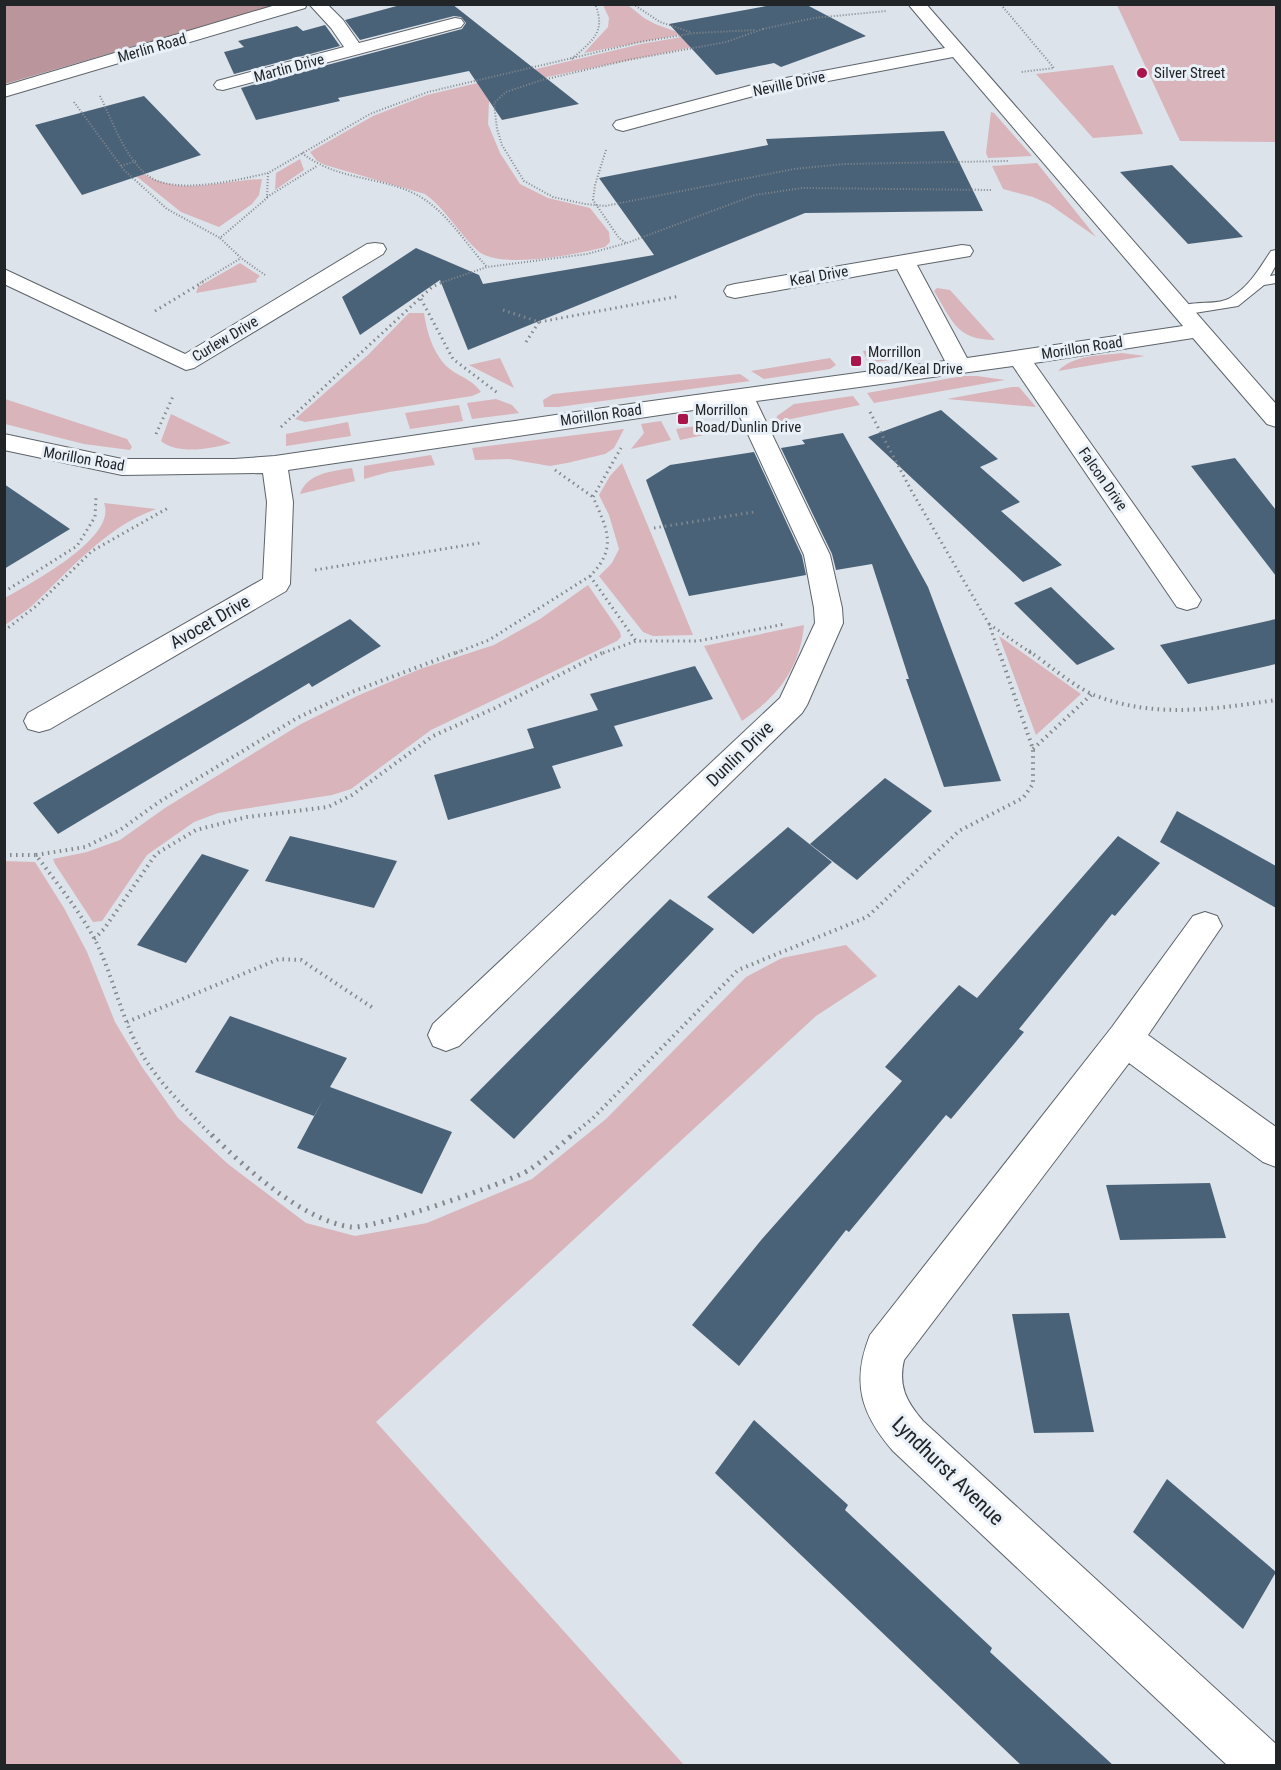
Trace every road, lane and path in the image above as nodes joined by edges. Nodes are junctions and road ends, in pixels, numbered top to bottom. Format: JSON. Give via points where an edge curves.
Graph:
{"nodes":[{"id":1,"x":299,"y":4,"type":"edge"},
{"id":2,"x":317,"y":4,"type":"edge"},
{"id":3,"x":595,"y":4,"type":"edge"},
{"id":4,"x":633,"y":4,"type":"edge"},
{"id":5,"x":917,"y":7,"type":"edge"},
{"id":6,"x":1003,"y":7,"type":"dead end"},
{"id":7,"x":455,"y":23,"type":"dead end"},
{"id":8,"x":763,"y":29,"type":"junction"},
{"id":9,"x":694,"y":33,"type":"junction"},
{"id":10,"x":355,"y":50,"type":"junction"},
{"id":11,"x":957,"y":51,"type":"junction"},
{"id":12,"x":572,"y":59,"type":"junction"},
{"id":13,"x":83,"y":68,"type":"junction"},
{"id":14,"x":1054,"y":68,"type":"junction"},
{"id":15,"x":1020,"y":72,"type":"dead end"},
{"id":16,"x":1057,"y":72,"type":"dead end"},
{"id":17,"x":223,"y":85,"type":"dead end"},
{"id":18,"x":4,"y":92,"type":"edge"},
{"id":19,"x":69,"y":97,"type":"dead end"},
{"id":20,"x":623,"y":125,"type":"joint"},
{"id":21,"x":302,"y":153,"type":"junction"},
{"id":22,"x":1050,"y":159,"type":"junction"},
{"id":23,"x":136,"y":162,"type":"junction"},
{"id":24,"x":121,"y":166,"type":"junction"},
{"id":25,"x":317,"y":166,"type":"junction"},
{"id":26,"x":268,"y":173,"type":"junction"},
{"id":27,"x":992,"y":190,"type":"dead end"},
{"id":28,"x":267,"y":198,"type":"junction"},
{"id":29,"x":595,"y":206,"type":"junction"},
{"id":30,"x":220,"y":238,"type":"junction"},
{"id":31,"x":627,"y":243,"type":"junction"},
{"id":32,"x":375,"y":249,"type":"dead end"},
{"id":33,"x":962,"y":251,"type":"dead end"},
{"id":34,"x":1276,"y":254,"type":"edge"},
{"id":35,"x":241,"y":258,"type":"junction"},
{"id":36,"x":904,"y":262,"type":"junction"},
{"id":37,"x":487,"y":267,"type":"junction"},
{"id":38,"x":4,"y":275,"type":"edge"},
{"id":39,"x":1276,"y":279,"type":"edge"},
{"id":40,"x":1260,"y":281,"type":"junction"},
{"id":41,"x":735,"y":291,"type":"dead end"},
{"id":42,"x":295,"y":296,"type":"junction"},
{"id":43,"x":680,"y":296,"type":"dead end"},
{"id":44,"x":421,"y":299,"type":"junction"},
{"id":45,"x":503,"y":310,"type":"dead end"},
{"id":46,"x":1182,"y":311,"type":"junction"},
{"id":47,"x":539,"y":322,"type":"junction"},
{"id":48,"x":1198,"y":330,"type":"junction"},
{"id":49,"x":122,"y":332,"type":"junction"},
{"id":50,"x":526,"y":342,"type":"dead end"},
{"id":51,"x":1019,"y":358,"type":"junction"},
{"id":52,"x":186,"y":363,"type":"junction"},
{"id":53,"x":959,"y":365,"type":"junction"},
{"id":54,"x":499,"y":394,"type":"dead end"},
{"id":55,"x":742,"y":396,"type":"junction"},
{"id":56,"x":637,"y":410,"type":"junction"},
{"id":57,"x":1276,"y":419,"type":"edge"},
{"id":58,"x":279,"y":430,"type":"dead end"},
{"id":59,"x":156,"y":435,"type":"dead end"},
{"id":60,"x":7,"y":446,"type":"edge"},
{"id":61,"x":275,"y":464,"type":"junction"},
{"id":62,"x":555,"y":470,"type":"dead end"},
{"id":63,"x":96,"y":497,"type":"dead end"},
{"id":64,"x":593,"y":497,"type":"junction"},
{"id":65,"x":793,"y":506,"type":"junction"},
{"id":66,"x":168,"y":508,"type":"dead end"},
{"id":67,"x":654,"y":528,"type":"dead end"},
{"id":68,"x":480,"y":543,"type":"dead end"},
{"id":69,"x":276,"y":576,"type":"junction"},
{"id":70,"x":590,"y":576,"type":"junction"},
{"id":71,"x":4,"y":592,"type":"edge"},
{"id":72,"x":1187,"y":600,"type":"dead end"},
{"id":73,"x":829,"y":623,"type":"junction"},
{"id":74,"x":989,"y":624,"type":"dead end"},
{"id":75,"x":4,"y":631,"type":"edge"},
{"id":76,"x":636,"y":641,"type":"junction"},
{"id":77,"x":1092,"y":694,"type":"junction"},
{"id":78,"x":1276,"y":700,"type":"edge"},
{"id":79,"x":39,"y":721,"type":"dead end"},
{"id":80,"x":1033,"y":749,"type":"dead end"},
{"id":81,"x":36,"y":855,"type":"dead end"},
{"id":82,"x":1205,"y":926,"type":"dead end"},
{"id":83,"x":94,"y":939,"type":"dead end"},
{"id":84,"x":373,"y":1008,"type":"dead end"},
{"id":85,"x":127,"y":1022,"type":"dead end"},
{"id":86,"x":446,"y":1035,"type":"dead end"},
{"id":87,"x":1125,"y":1039,"type":"junction"},
{"id":88,"x":1276,"y":1149,"type":"edge"},
{"id":89,"x":1264,"y":1766,"type":"edge"}],
"edges":[{"from":1,"to":13,"type":"street","name":"Merlin Road"},
{"from":2,"to":10,"type":"street","via":[[338,24]]},
{"from":3,"to":12,"type":"path","via":[[602,17],[601,26]]},
{"from":4,"to":9,"type":"path","via":[[646,17]]},
{"from":5,"to":8,"type":"path","via":[[814,18]]},
{"from":5,"to":11,"type":"street"},
{"from":6,"to":14,"type":"path"},
{"from":7,"to":10,"type":"street","name":"Martin Drive"},
{"from":8,"to":9,"type":"path"},
{"from":8,"to":29,"type":"path","via":[[726,42],[542,80],[506,92],[494,103],[494,123],[504,153],[524,182],[550,196]]},
{"from":9,"to":12,"type":"path"},
{"from":10,"to":17,"type":"street","name":"Martin Drive"},
{"from":11,"to":20,"type":"street","name":"Neville Drive","via":[[760,89]]},
{"from":11,"to":22,"type":"street"},
{"from":12,"to":21,"type":"path","via":[[419,95],[370,114]]},
{"from":13,"to":18,"type":"street","name":"Merlin Road"},
{"from":13,"to":23,"type":"path"},
{"from":14,"to":15,"type":"path"},
{"from":14,"to":16,"type":"path"},
{"from":19,"to":24,"type":"path"},
{"from":20,"to":29,"type":"path","via":[[603,154],[595,184]]},
{"from":21,"to":25,"type":"path"},
{"from":21,"to":26,"type":"path"},
{"from":22,"to":29,"type":"path","via":[[844,164],[794,169]]},
{"from":22,"to":46,"type":"street"},
{"from":23,"to":24,"type":"path"},
{"from":23,"to":26,"type":"path","via":[[150,177],[179,184],[213,183]]},
{"from":24,"to":30,"type":"path","via":[[167,209]]},
{"from":25,"to":28,"type":"path"},
{"from":25,"to":37,"type":"path","via":[[420,196]]},
{"from":26,"to":28,"type":"path"},
{"from":27,"to":31,"type":"path","via":[[793,189],[755,195]]},
{"from":28,"to":30,"type":"path"},
{"from":29,"to":31,"type":"path"},
{"from":30,"to":35,"type":"path"},
{"from":31,"to":37,"type":"path","via":[[587,254]]},
{"from":32,"to":42,"type":"street","name":"Curlew Drive"},
{"from":33,"to":36,"type":"street","name":"Keal Drive"},
{"from":34,"to":40,"type":"lane"},
{"from":35,"to":42,"type":"path"},
{"from":35,"to":49,"type":"path"},
{"from":36,"to":41,"type":"street","name":"Keal Drive"},
{"from":36,"to":53,"type":"street"},
{"from":37,"to":44,"type":"path","via":[[432,286]]},
{"from":38,"to":49,"type":"street","name":"Curlew Drive"},
{"from":39,"to":40,"type":"lane"},
{"from":40,"to":46,"type":"lane","via":[[1233,303]]},
{"from":42,"to":52,"type":"street","name":"Curlew Drive"},
{"from":43,"to":47,"type":"path"},
{"from":44,"to":54,"type":"path","via":[[453,359]]},
{"from":44,"to":58,"type":"path"},
{"from":45,"to":47,"type":"path"},
{"from":46,"to":48,"type":"street"},
{"from":47,"to":50,"type":"path"},
{"from":48,"to":51,"type":"street","name":"Morillon Road"},
{"from":48,"to":57,"type":"street"},
{"from":49,"to":52,"type":"street","name":"Curlew Drive"},
{"from":51,"to":53,"type":"street","name":"Morillon Road"},
{"from":51,"to":72,"type":"street","name":"Falcon Drive"},
{"from":52,"to":59,"type":"path"},
{"from":53,"to":55,"type":"street","name":"Morillon Road"},
{"from":55,"to":56,"type":"street","name":"Morillon Road"},
{"from":55,"to":65,"type":"street"},
{"from":56,"to":61,"type":"street","name":"Morillon Road"},
{"from":56,"to":64,"type":"path","via":[[634,426]]},
{"from":60,"to":61,"type":"street","name":"Morillon Road","via":[[122,467]]},
{"from":61,"to":69,"type":"street","via":[[280,502]]},
{"from":62,"to":64,"type":"path"},
{"from":63,"to":71,"type":"path","via":[[95,517],[77,546]]},
{"from":64,"to":70,"type":"path","via":[[609,542],[605,562]]},
{"from":65,"to":67,"type":"path"},
{"from":65,"to":73,"type":"street","via":[[817,555]]},
{"from":66,"to":75,"type":"path","via":[[92,551],[35,607]]},
{"from":68,"to":69,"type":"path"},
{"from":69,"to":79,"type":"street","name":"Avocet Drive","via":[[276,584]]},
{"from":70,"to":76,"type":"path"},
{"from":70,"to":81,"type":"path","via":[[489,640],[352,692],[297,718],[120,830],[85,847]]},
{"from":73,"to":76,"type":"path","via":[[805,620],[698,640]]},
{"from":73,"to":86,"type":"street","name":"Dunlin Drive","via":[[792,705]]},
{"from":74,"to":77,"type":"path"},
{"from":76,"to":83,"type":"path","via":[[608,650],[433,736],[352,795],[328,807],[247,817],[196,830],[156,854]]},
{"from":77,"to":78,"type":"path","via":[[1131,706],[1197,711]]},
{"from":77,"to":80,"type":"path"},
{"from":82,"to":87,"type":"street","name":"Lyndhurst Avenue"},
{"from":84,"to":85,"type":"path","via":[[301,960],[279,959]]},
{"from":87,"to":88,"type":"street"},
{"from":87,"to":89,"type":"street","name":"Lyndhurst Avenue","via":[[885,1350],[880,1389],[885,1407],[908,1436]]}]}
